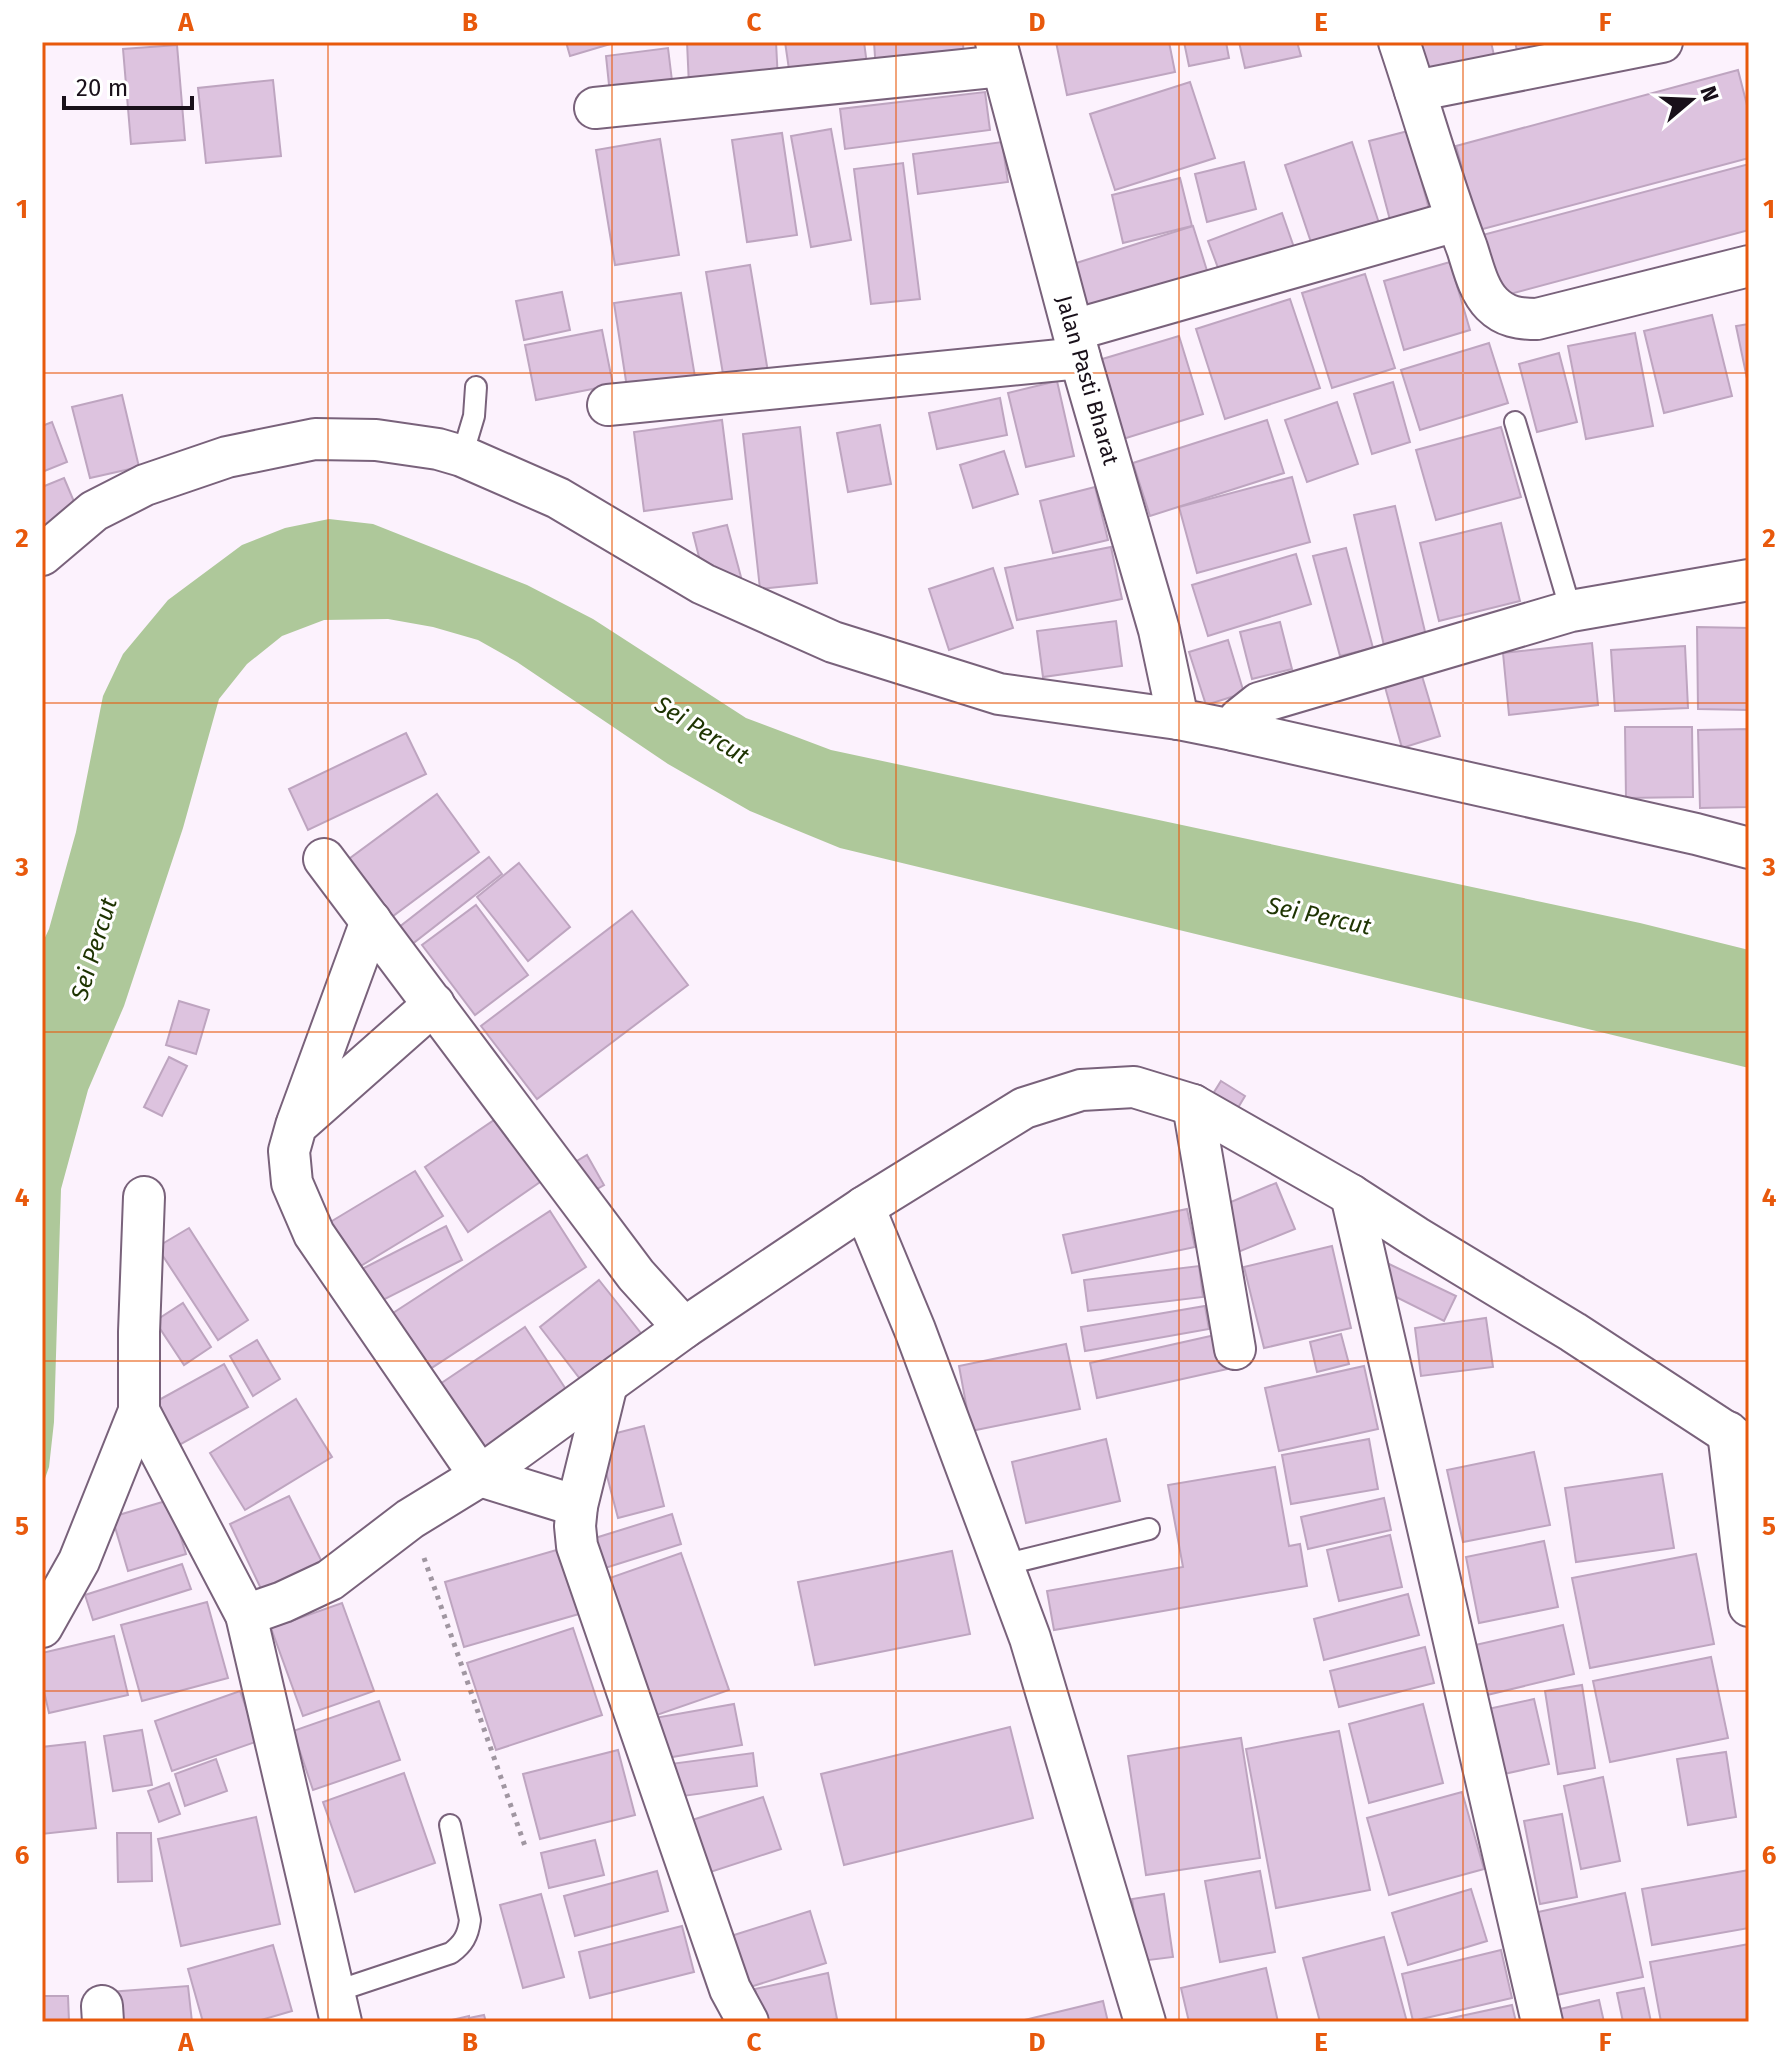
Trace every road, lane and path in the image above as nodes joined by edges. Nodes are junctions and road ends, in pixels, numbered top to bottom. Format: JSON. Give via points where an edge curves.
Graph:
{"nodes":[{"id":1,"x":1399,"y":42,"type":"edge"},
{"id":2,"x":1662,"y":42,"type":"edge"},
{"id":3,"x":999,"y":54,"type":"edge"},
{"id":4,"x":1415,"y":91,"type":"junction"},
{"id":5,"x":595,"y":108,"type":"dead end"},
{"id":6,"x":1456,"y":221,"type":"junction"},
{"id":7,"x":1749,"y":266,"type":"edge"},
{"id":8,"x":1077,"y":344,"type":"junction"},
{"id":9,"x":476,"y":387,"type":"dead end"},
{"id":10,"x":608,"y":405,"type":"dead end"},
{"id":11,"x":1515,"y":422,"type":"dead end"},
{"id":12,"x":462,"y":456,"type":"junction"},
{"id":13,"x":42,"y":555,"type":"edge"},
{"id":14,"x":1749,"y":580,"type":"edge"},
{"id":15,"x":1571,"y":611,"type":"junction"},
{"id":16,"x":1178,"y":719,"type":"junction"},
{"id":17,"x":1233,"y":730,"type":"junction"},
{"id":18,"x":1749,"y":848,"type":"edge"},
{"id":19,"x":324,"y":859,"type":"dead end"},
{"id":20,"x":371,"y":921,"type":"junction"},
{"id":21,"x":434,"y":1004,"type":"junction"},
{"id":22,"x":1193,"y":1105,"type":"junction"},
{"id":23,"x":296,"y":1126,"type":"junction"},
{"id":24,"x":1351,"y":1195,"type":"junction"},
{"id":25,"x":144,"y":1197,"type":"dead end"},
{"id":26,"x":864,"y":1207,"type":"junction"},
{"id":27,"x":684,"y":1328,"type":"junction"},
{"id":28,"x":1235,"y":1349,"type":"dead end"},
{"id":29,"x":607,"y":1384,"type":"junction"},
{"id":30,"x":139,"y":1411,"type":"junction"},
{"id":31,"x":1739,"y":1440,"type":"edge"},
{"id":32,"x":480,"y":1476,"type":"junction"},
{"id":33,"x":577,"y":1506,"type":"junction"},
{"id":34,"x":410,"y":1519,"type":"junction"},
{"id":35,"x":1149,"y":1529,"type":"dead end"},
{"id":36,"x":1003,"y":1565,"type":"junction"},
{"id":37,"x":1749,"y":1606,"type":"edge"},
{"id":38,"x":246,"y":1615,"type":"junction"},
{"id":39,"x":42,"y":1627,"type":"edge"},
{"id":40,"x":450,"y":1825,"type":"dead end"},
{"id":41,"x":526,"y":1849,"type":"dead end"},
{"id":42,"x":337,"y":2007,"type":"edge"},
{"id":43,"x":748,"y":2022,"type":"edge"},
{"id":44,"x":1145,"y":2022,"type":"edge"},
{"id":45,"x":1542,"y":2022,"type":"edge"}],
"edges":[{"from":1,"to":4,"type":"street"},
{"from":2,"to":4,"type":"street"},
{"from":3,"to":5,"type":"street"},
{"from":3,"to":8,"type":"street","name":"Jalan Pasti Bharat"},
{"from":4,"to":6,"type":"street"},
{"from":6,"to":7,"type":"street","via":[[1490,303],[1518,319],[1537,319]]},
{"from":6,"to":8,"type":"street"},
{"from":8,"to":10,"type":"street"},
{"from":8,"to":16,"type":"street","name":"Jalan Pasti Bharat","via":[[1159,630]]},
{"from":9,"to":12,"type":"lane"},
{"from":11,"to":15,"type":"lane"},
{"from":12,"to":13,"type":"street","via":[[376,440],[315,439],[227,457],[145,485],[94,511]]},
{"from":12,"to":16,"type":"street","via":[[558,498],[703,584],[833,642],[999,694]]},
{"from":14,"to":15,"type":"street"},
{"from":15,"to":17,"type":"street","via":[[1259,703]]},
{"from":16,"to":17,"type":"street"},
{"from":17,"to":18,"type":"street"},
{"from":19,"to":20,"type":"street"},
{"from":20,"to":21,"type":"street"},
{"from":20,"to":23,"type":"street"},
{"from":21,"to":23,"type":"street"},
{"from":21,"to":27,"type":"street","via":[[636,1275]]},
{"from":22,"to":24,"type":"street"},
{"from":22,"to":26,"type":"street","via":[[1134,1087],[1081,1090],[1024,1108]]},
{"from":22,"to":28,"type":"street"},
{"from":23,"to":32,"type":"street","via":[[289,1151],[292,1183],[314,1234]]},
{"from":24,"to":31,"type":"street"},
{"from":24,"to":45,"type":"street"},
{"from":25,"to":30,"type":"street"},
{"from":26,"to":27,"type":"street"},
{"from":26,"to":36,"type":"street"},
{"from":27,"to":29,"type":"street"},
{"from":29,"to":32,"type":"street"},
{"from":29,"to":33,"type":"street"},
{"from":30,"to":38,"type":"street"},
{"from":30,"to":39,"type":"street","via":[[79,1561]]},
{"from":31,"to":37,"type":"street"},
{"from":32,"to":33,"type":"street"},
{"from":32,"to":34,"type":"street"},
{"from":33,"to":43,"type":"street","via":[[577,1546],[730,1989]]},
{"from":34,"to":38,"type":"street","via":[[330,1580]]},
{"from":34,"to":41,"type":"path"},
{"from":35,"to":36,"type":"lane"},
{"from":36,"to":44,"type":"street","via":[[1030,1638]]},
{"from":38,"to":42,"type":"street"},
{"from":40,"to":42,"type":"lane","via":[[470,1920],[462,1945]]}]}
